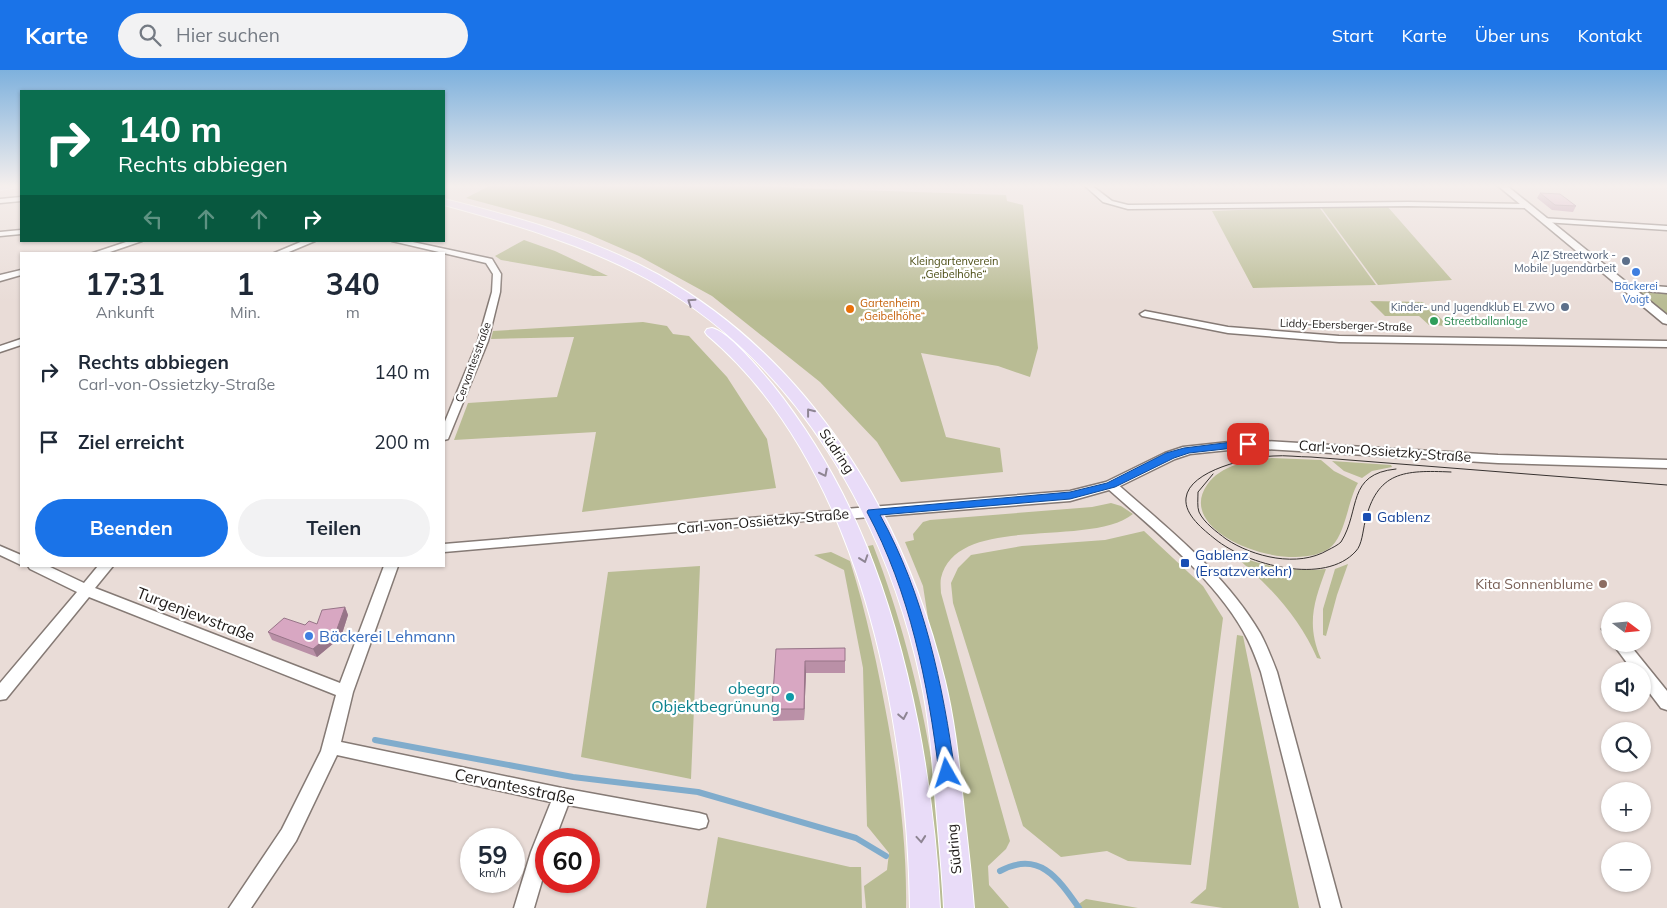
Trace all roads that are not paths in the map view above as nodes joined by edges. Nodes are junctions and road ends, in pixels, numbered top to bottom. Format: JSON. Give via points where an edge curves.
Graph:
{"nodes":[{"id":1,"x":497,"y":224,"type":"edge"},
{"id":2,"x":521,"y":224,"type":"edge"},
{"id":3,"x":1549,"y":224,"type":"edge"},
{"id":4,"x":1607,"y":224,"type":"edge"},
{"id":5,"x":1667,"y":228,"type":"edge"},
{"id":6,"x":20,"y":232,"type":"edge"},
{"id":7,"x":0,"y":234,"type":"edge"},
{"id":8,"x":135,"y":242,"type":"edge"},
{"id":9,"x":308,"y":242,"type":"edge"},
{"id":10,"x":401,"y":242,"type":"edge"},
{"id":11,"x":101,"y":252,"type":"edge"},
{"id":12,"x":281,"y":252,"type":"edge"},
{"id":13,"x":20,"y":273,"type":"edge"},
{"id":14,"x":0,"y":278,"type":"edge"},
{"id":15,"x":1626,"y":288,"type":"junction"},
{"id":16,"x":1667,"y":290,"type":"edge"},
{"id":17,"x":1145,"y":314,"type":"dead end"},
{"id":18,"x":1667,"y":321,"type":"edge"},
{"id":19,"x":20,"y":342,"type":"edge"},
{"id":20,"x":1667,"y":344,"type":"edge"},
{"id":21,"x":0,"y":349,"type":"edge"},
{"id":22,"x":445,"y":435,"type":"edge"},
{"id":23,"x":1667,"y":464,"type":"edge"},
{"id":24,"x":1111,"y":485,"type":"junction"},
{"id":25,"x":873,"y":512,"type":"junction"},
{"id":26,"x":844,"y":514,"type":"junction"},
{"id":27,"x":445,"y":548,"type":"edge"},
{"id":28,"x":0,"y":550,"type":"edge"},
{"id":29,"x":20,"y":560,"type":"edge"},
{"id":30,"x":37,"y":567,"type":"edge"},
{"id":31,"x":105,"y":567,"type":"edge"},
{"id":32,"x":391,"y":567,"type":"edge"},
{"id":33,"x":88,"y":591,"type":"junction"},
{"id":34,"x":1627,"y":652,"type":"edge"},
{"id":35,"x":345,"y":692,"type":"junction"},
{"id":36,"x":0,"y":694,"type":"edge"},
{"id":37,"x":1667,"y":703,"type":"edge"},
{"id":38,"x":331,"y":747,"type":"junction"},
{"id":39,"x":562,"y":796,"type":"junction"},
{"id":40,"x":699,"y":821,"type":"dead end"},
{"id":41,"x":239,"y":908,"type":"edge"},
{"id":42,"x":524,"y":908,"type":"edge"},
{"id":43,"x":925,"y":908,"type":"edge"},
{"id":44,"x":959,"y":908,"type":"edge"},
{"id":45,"x":1331,"y":908,"type":"edge"}],
"edges":[{"from":1,"to":26,"type":"main road","name":"Südring","one_way":true,"via":[[598,260],[629,276],[689,314],[723,341],[761,380],[792,421]]},
{"from":25,"to":2,"type":"main road","name":"Südring","one_way":true,"via":[[843,458],[801,401],[748,346],[698,306],[647,275],[583,245]]},
{"from":3,"to":15,"type":"street"},
{"from":4,"to":5,"type":"street"},
{"from":6,"to":7,"type":"street"},
{"from":8,"to":11,"type":"street"},
{"from":9,"to":12,"type":"street"},
{"from":10,"to":22,"type":"street","name":"Cervantesstraße","via":[[489,261],[497,274],[496,292],[483,341]]},
{"from":13,"to":14,"type":"street"},
{"from":15,"to":16,"type":"street"},
{"from":15,"to":18,"type":"street"},
{"from":17,"to":20,"type":"street","name":"Liddy-Ebersberger-Straße","via":[[1228,330],[1339,339]]},
{"from":19,"to":21,"type":"street"},
{"from":23,"to":24,"type":"street","name":"Carl-von-Ossietzky-Straße","via":[[1498,459],[1248,444],[1188,450]]},
{"from":24,"to":25,"type":"street","name":"Carl-von-Ossietzky-Straße","via":[[1070,496]]},
{"from":24,"to":45,"type":"street","via":[[1227,597],[1254,637],[1269,672]]},
{"from":25,"to":26,"type":"street","name":"Carl-von-Ossietzky-Straße"},
{"from":25,"to":44,"type":"main road","name":"Südring","via":[[903,580],[930,665],[940,714]]},
{"from":26,"to":27,"type":"street","name":"Carl-von-Ossietzky-Straße"},
{"from":26,"to":43,"type":"main road","name":"Südring","one_way":true,"via":[[873,586],[895,674],[917,791]]},
{"from":28,"to":29,"type":"street"},
{"from":30,"to":33,"type":"street","name":"Turgenjewstraße"},
{"from":31,"to":33,"type":"street"},
{"from":32,"to":35,"type":"street"},
{"from":33,"to":35,"type":"street","name":"Turgenjewstraße"},
{"from":33,"to":36,"type":"street"},
{"from":34,"to":37,"type":"street"},
{"from":35,"to":38,"type":"street"},
{"from":38,"to":39,"type":"street","name":"Cervantesstraße"},
{"from":38,"to":41,"type":"street","via":[[289,835]]},
{"from":39,"to":40,"type":"street","name":"Cervantesstraße"},
{"from":39,"to":42,"type":"street"}]}
